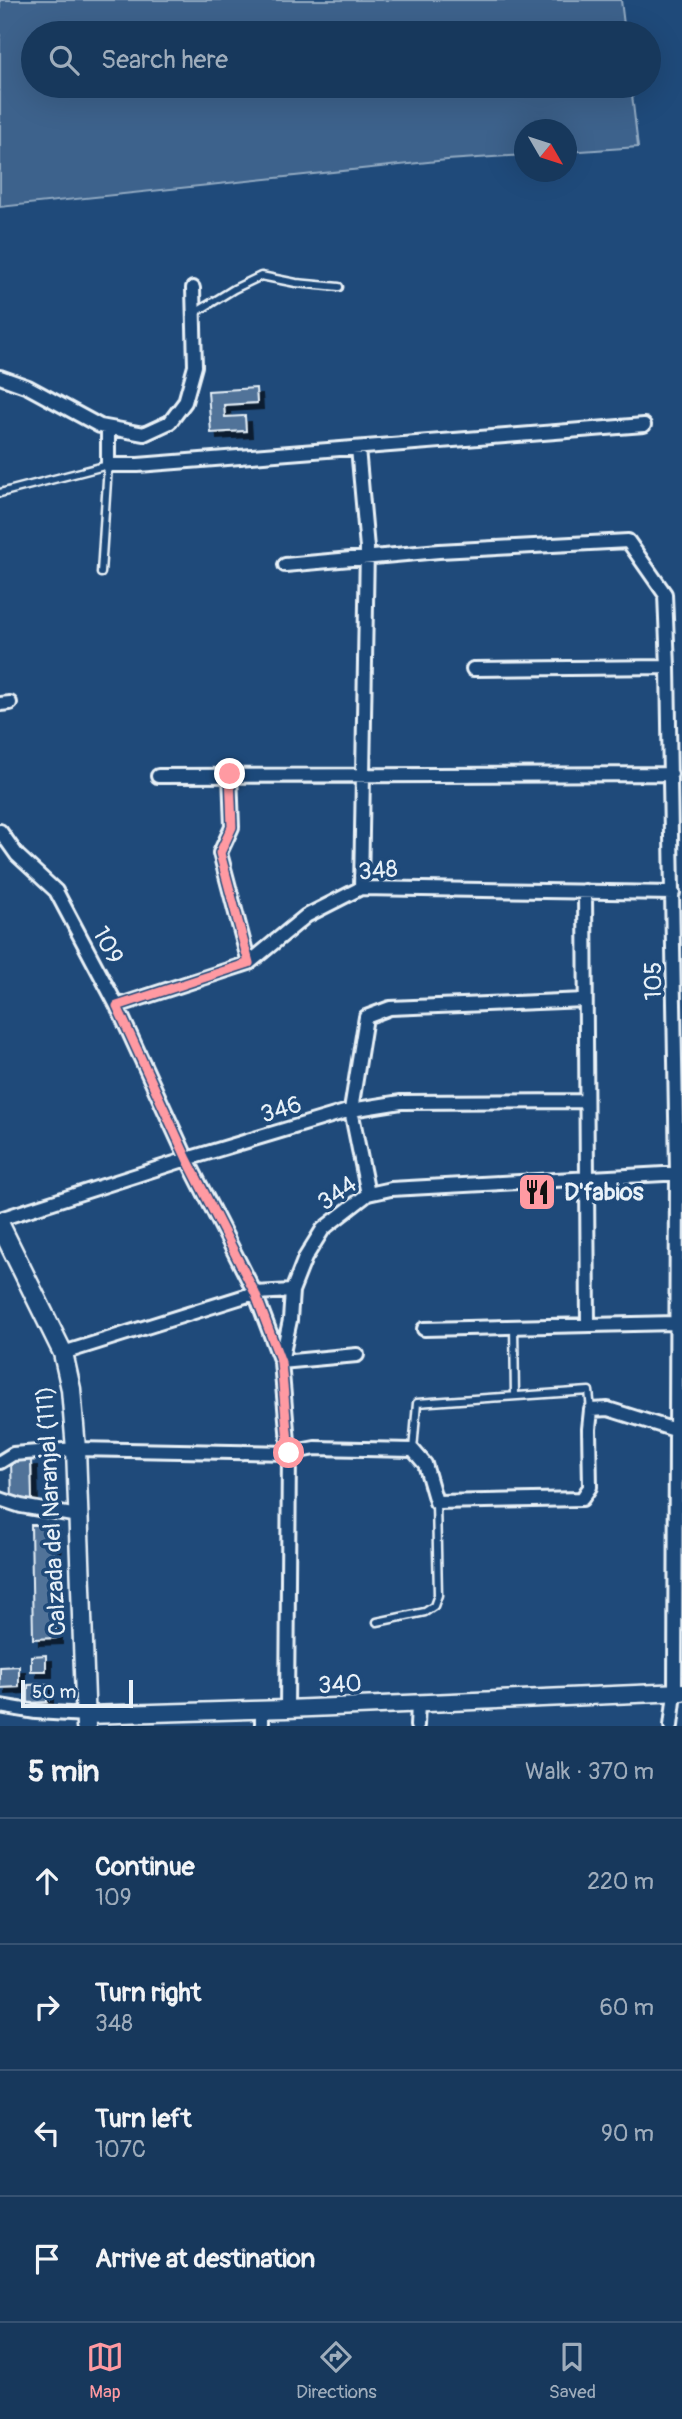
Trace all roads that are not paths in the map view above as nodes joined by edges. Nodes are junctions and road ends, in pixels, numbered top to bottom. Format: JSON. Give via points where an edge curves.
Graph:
{"nodes":[{"id":1,"x":339,"y":287,"type":"dead end"},
{"id":2,"x":193,"y":288,"type":"dead end"},
{"id":3,"x":194,"y":314,"type":"junction"},
{"id":4,"x":0,"y":377,"type":"edge"},
{"id":5,"x":644,"y":425,"type":"dead end"},
{"id":6,"x":108,"y":428,"type":"junction"},
{"id":7,"x":358,"y":449,"type":"junction"},
{"id":8,"x":108,"y":465,"type":"junction"},
{"id":9,"x":0,"y":493,"type":"edge"},
{"id":10,"x":367,"y":559,"type":"junction"},
{"id":11,"x":285,"y":565,"type":"dead end"},
{"id":12,"x":101,"y":573,"type":"dead end"},
{"id":13,"x":668,"y":667,"type":"junction"},
{"id":14,"x":473,"y":669,"type":"dead end"},
{"id":15,"x":682,"y":714,"type":"edge"},
{"id":16,"x":670,"y":722,"type":"junction"},
{"id":17,"x":230,"y":774,"type":"junction"},
{"id":18,"x":671,"y":774,"type":"junction"},
{"id":19,"x":363,"y":775,"type":"junction"},
{"id":20,"x":158,"y":776,"type":"dead end"},
{"id":21,"x":0,"y":831,"type":"edge"},
{"id":22,"x":361,"y":888,"type":"junction"},
{"id":23,"x":585,"y":891,"type":"junction"},
{"id":24,"x":673,"y":893,"type":"junction"},
{"id":25,"x":678,"y":927,"type":"edge"},
{"id":26,"x":249,"y":963,"type":"junction"},
{"id":27,"x":585,"y":1000,"type":"junction"},
{"id":28,"x":117,"y":1006,"type":"junction"},
{"id":29,"x":586,"y":1101,"type":"junction"},
{"id":30,"x":351,"y":1110,"type":"junction"},
{"id":31,"x":187,"y":1159,"type":"junction"},
{"id":32,"x":680,"y":1172,"type":"edge"},
{"id":33,"x":587,"y":1176,"type":"junction"},
{"id":34,"x":368,"y":1194,"type":"junction"},
{"id":35,"x":0,"y":1219,"type":"edge"},
{"id":36,"x":0,"y":1225,"type":"edge"},
{"id":37,"x":292,"y":1291,"type":"junction"},
{"id":38,"x":255,"y":1293,"type":"junction"},
{"id":39,"x":679,"y":1303,"type":"edge"},
{"id":40,"x":675,"y":1324,"type":"junction"},
{"id":41,"x":587,"y":1325,"type":"junction"},
{"id":42,"x":514,"y":1326,"type":"junction"},
{"id":43,"x":424,"y":1329,"type":"dead end"},
{"id":44,"x":63,"y":1353,"type":"junction"},
{"id":45,"x":357,"y":1355,"type":"dead end"},
{"id":46,"x":281,"y":1362,"type":"junction"},
{"id":47,"x":515,"y":1396,"type":"junction"},
{"id":48,"x":591,"y":1410,"type":"junction"},
{"id":49,"x":675,"y":1430,"type":"junction"},
{"id":50,"x":76,"y":1449,"type":"junction"},
{"id":51,"x":413,"y":1450,"type":"junction"},
{"id":52,"x":289,"y":1453,"type":"junction"},
{"id":53,"x":0,"y":1462,"type":"edge"},
{"id":54,"x":680,"y":1464,"type":"edge"},
{"id":55,"x":0,"y":1499,"type":"edge"},
{"id":56,"x":436,"y":1502,"type":"junction"},
{"id":57,"x":78,"y":1516,"type":"junction"},
{"id":58,"x":377,"y":1622,"type":"dead end"},
{"id":59,"x":679,"y":1692,"type":"edge"},
{"id":60,"x":418,"y":1702,"type":"junction"},
{"id":61,"x":0,"y":1706,"type":"edge"},
{"id":62,"x":287,"y":1709,"type":"junction"},
{"id":63,"x":262,"y":1718,"type":"edge"},
{"id":64,"x":86,"y":1720,"type":"edge"},
{"id":65,"x":417,"y":1726,"type":"edge"},
{"id":66,"x":671,"y":1726,"type":"edge"}],
"edges":[{"from":1,"to":3,"type":"lane","via":[[261,275]]},
{"from":2,"to":3,"type":"street"},
{"from":3,"to":6,"type":"street","via":[[195,366],[185,402],[170,422],[144,434]]},
{"from":4,"to":6,"type":"street"},
{"from":5,"to":7,"type":"street"},
{"from":6,"to":8,"type":"street"},
{"from":7,"to":8,"type":"street"},
{"from":7,"to":10,"type":"street"},
{"from":8,"to":9,"type":"lane"},
{"from":8,"to":12,"type":"lane"},
{"from":10,"to":11,"type":"street"},
{"from":10,"to":13,"type":"street","name":"105","via":[[628,541],[665,594]]},
{"from":10,"to":19,"type":"street"},
{"from":13,"to":14,"type":"street"},
{"from":13,"to":16,"type":"street","name":"105"},
{"from":15,"to":16,"type":"street"},
{"from":16,"to":18,"type":"street","name":"105"},
{"from":17,"to":19,"type":"street"},
{"from":17,"to":20,"type":"street"},
{"from":17,"to":26,"type":"street","via":[[232,827],[220,853]]},
{"from":18,"to":19,"type":"street"},
{"from":18,"to":24,"type":"street","name":"105"},
{"from":19,"to":22,"type":"street"},
{"from":21,"to":28,"type":"street","name":"109","via":[[17,855],[56,891]]},
{"from":22,"to":23,"type":"street","name":"348"},
{"from":22,"to":26,"type":"street","name":"348","via":[[306,916]]},
{"from":23,"to":24,"type":"street","name":"348"},
{"from":23,"to":27,"type":"street"},
{"from":24,"to":25,"type":"street","name":"105"},
{"from":25,"to":32,"type":"street","name":"105"},
{"from":26,"to":28,"type":"street","name":"348"},
{"from":27,"to":29,"type":"street"},
{"from":27,"to":30,"type":"street","via":[[390,1008],[366,1017]]},
{"from":28,"to":31,"type":"street","name":"109"},
{"from":29,"to":30,"type":"street","name":"346","via":[[401,1102]]},
{"from":29,"to":33,"type":"street"},
{"from":30,"to":31,"type":"street","name":"346"},
{"from":30,"to":34,"type":"street"},
{"from":31,"to":35,"type":"street","name":"346"},
{"from":31,"to":38,"type":"street","name":"109"},
{"from":32,"to":33,"type":"street","name":"344"},
{"from":32,"to":39,"type":"street","name":"105"},
{"from":33,"to":34,"type":"street","name":"344"},
{"from":33,"to":41,"type":"street"},
{"from":34,"to":37,"type":"street","name":"344","via":[[323,1229],[304,1258]]},
{"from":36,"to":44,"type":"main road","name":"Calzada del Naranjal (111)"},
{"from":37,"to":38,"type":"street"},
{"from":37,"to":46,"type":"street","name":"109"},
{"from":38,"to":44,"type":"street"},
{"from":38,"to":46,"type":"street","name":"109"},
{"from":39,"to":40,"type":"street","name":"105"},
{"from":40,"to":41,"type":"street"},
{"from":40,"to":49,"type":"street","name":"105"},
{"from":41,"to":42,"type":"street"},
{"from":42,"to":43,"type":"street"},
{"from":42,"to":47,"type":"lane"},
{"from":44,"to":50,"type":"main road","name":"Calzada del Naranjal (111)"},
{"from":45,"to":46,"type":"street"},
{"from":46,"to":52,"type":"street","name":"109"},
{"from":47,"to":48,"type":"lane","via":[[589,1391]]},
{"from":47,"to":51,"type":"lane","via":[[417,1404]]},
{"from":48,"to":49,"type":"street","via":[[608,1409]]},
{"from":48,"to":56,"type":"street","via":[[590,1487],[582,1499]]},
{"from":49,"to":54,"type":"street","name":"105"},
{"from":50,"to":52,"type":"street"},
{"from":50,"to":53,"type":"street","via":[[13,1454]]},
{"from":50,"to":57,"type":"main road","name":"Calzada del Naranjal (111)"},
{"from":51,"to":52,"type":"street","via":[[314,1448]]},
{"from":51,"to":56,"type":"street","via":[[425,1464]]},
{"from":52,"to":62,"type":"street","name":"109"},
{"from":54,"to":59,"type":"street","name":"105"},
{"from":55,"to":57,"type":"street"},
{"from":56,"to":58,"type":"lane","via":[[438,1595],[434,1606]]},
{"from":57,"to":64,"type":"main road","name":"Calzada del Naranjal (111)"},
{"from":59,"to":60,"type":"street","name":"340"},
{"from":59,"to":66,"type":"street","name":"105"},
{"from":60,"to":62,"type":"street","name":"340"},
{"from":60,"to":65,"type":"street"},
{"from":61,"to":64,"type":"street","name":"340"},
{"from":62,"to":63,"type":"street","name":"340"},
{"from":63,"to":64,"type":"street","name":"340"}]}
